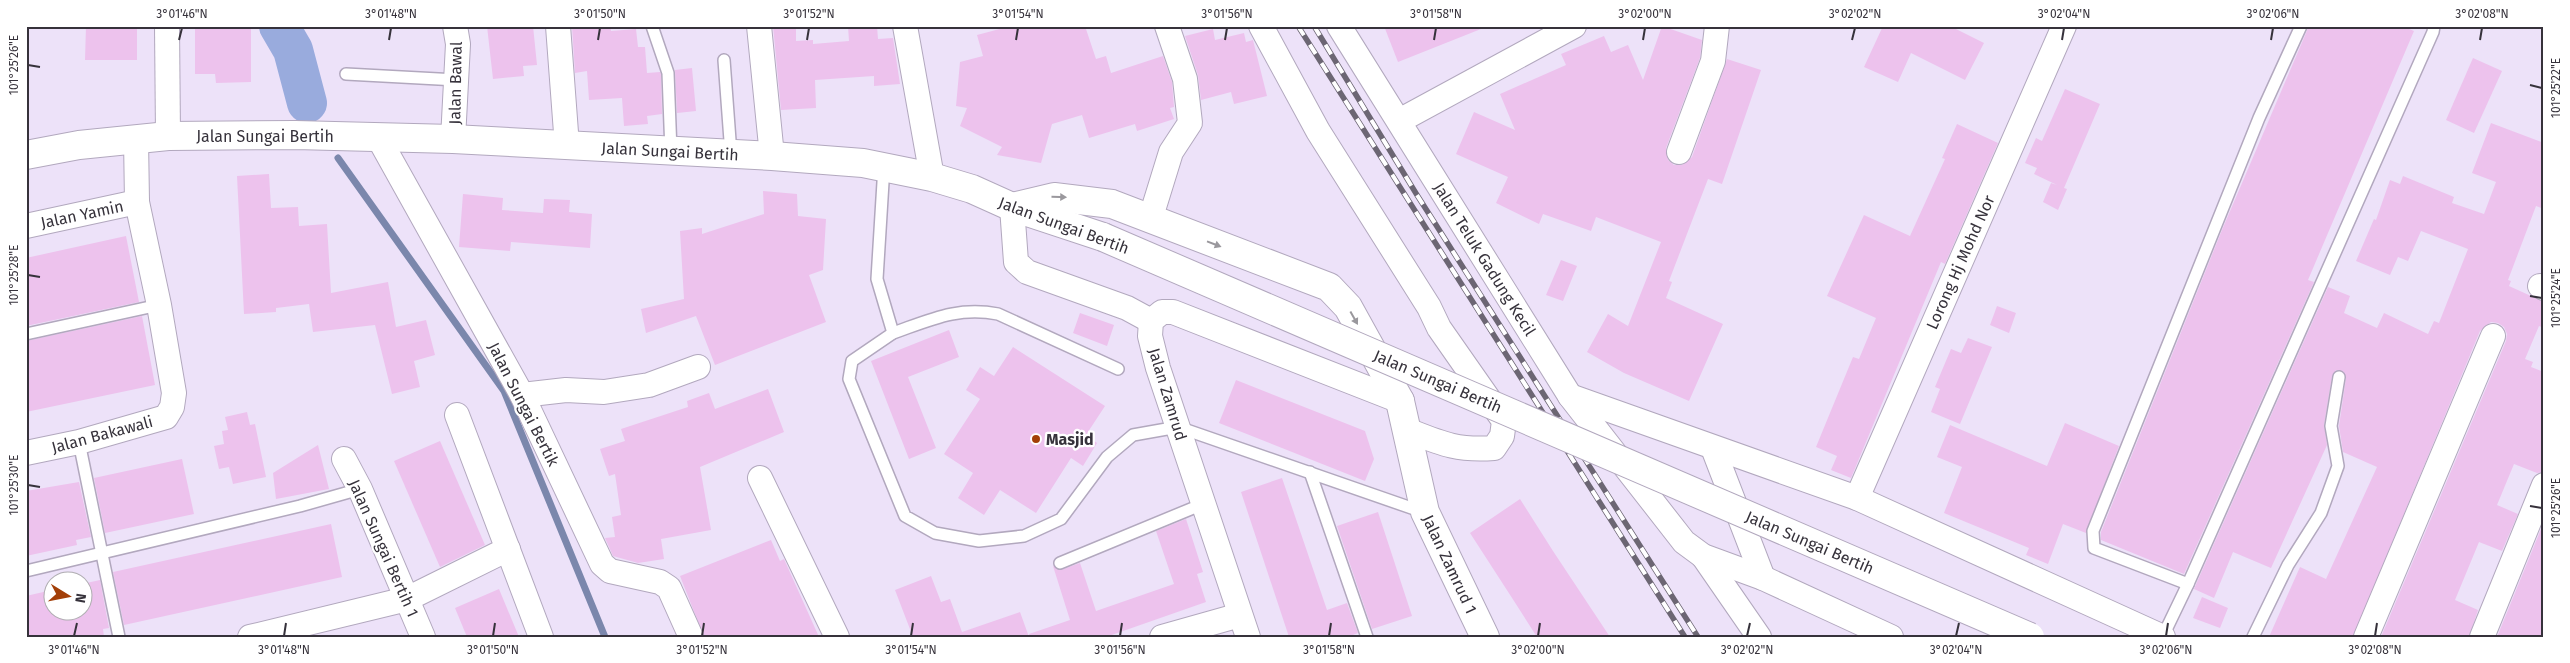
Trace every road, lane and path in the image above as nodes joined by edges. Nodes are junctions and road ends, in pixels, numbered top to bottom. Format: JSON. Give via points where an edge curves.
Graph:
{"nodes":[{"id":1,"x":167,"y":26,"type":"edge"},
{"id":2,"x":455,"y":26,"type":"edge"},
{"id":3,"x":558,"y":26,"type":"edge"},
{"id":4,"x":652,"y":26,"type":"edge"},
{"id":5,"x":759,"y":26,"type":"edge"},
{"id":6,"x":906,"y":26,"type":"edge"},
{"id":7,"x":1167,"y":26,"type":"edge"},
{"id":8,"x":1260,"y":26,"type":"edge"},
{"id":9,"x":1340,"y":26,"type":"edge"},
{"id":10,"x":1574,"y":26,"type":"edge"},
{"id":11,"x":1717,"y":26,"type":"edge"},
{"id":12,"x":2064,"y":26,"type":"edge"},
{"id":13,"x":2301,"y":26,"type":"edge"},
{"id":14,"x":2434,"y":26,"type":"edge"},
{"id":15,"x":724,"y":60,"type":"dead end"},
{"id":16,"x":346,"y":74,"type":"dead end"},
{"id":17,"x":457,"y":80,"type":"junction"},
{"id":18,"x":1399,"y":122,"type":"junction"},
{"id":19,"x":168,"y":136,"type":"junction"},
{"id":20,"x":378,"y":137,"type":"junction"},
{"id":21,"x":136,"y":139,"type":"junction"},
{"id":22,"x":453,"y":139,"type":"junction"},
{"id":23,"x":568,"y":146,"type":"junction"},
{"id":24,"x":671,"y":152,"type":"junction"},
{"id":25,"x":1679,"y":152,"type":"dead end"},
{"id":26,"x":731,"y":154,"type":"junction"},
{"id":27,"x":26,"y":155,"type":"edge"},
{"id":28,"x":772,"y":156,"type":"junction"},
{"id":29,"x":884,"y":166,"type":"junction"},
{"id":30,"x":932,"y":177,"type":"junction"},
{"id":31,"x":137,"y":202,"type":"junction"},
{"id":32,"x":1012,"y":207,"type":"junction"},
{"id":33,"x":1150,"y":220,"type":"junction"},
{"id":34,"x":26,"y":226,"type":"edge"},
{"id":35,"x":159,"y":305,"type":"junction"},
{"id":36,"x":1151,"y":321,"type":"junction"},
{"id":37,"x":892,"y":333,"type":"junction"},
{"id":38,"x":26,"y":334,"type":"edge"},
{"id":39,"x":2494,"y":336,"type":"dead end"},
{"id":40,"x":698,"y":367,"type":"dead end"},
{"id":41,"x":1118,"y":369,"type":"dead end"},
{"id":42,"x":2340,"y":377,"type":"dead end"},
{"id":43,"x":522,"y":395,"type":"junction"},
{"id":44,"x":1570,"y":396,"type":"junction"},
{"id":45,"x":1400,"y":401,"type":"junction"},
{"id":46,"x":457,"y":415,"type":"dead end"},
{"id":47,"x":1178,"y":427,"type":"junction"},
{"id":48,"x":1407,"y":430,"type":"junction"},
{"id":49,"x":79,"y":442,"type":"junction"},
{"id":50,"x":1713,"y":448,"type":"junction"},
{"id":51,"x":26,"y":453,"type":"edge"},
{"id":52,"x":344,"y":460,"type":"dead end"},
{"id":53,"x":1310,"y":472,"type":"junction"},
{"id":54,"x":760,"y":478,"type":"dead end"},
{"id":55,"x":2544,"y":486,"type":"edge"},
{"id":56,"x":360,"y":489,"type":"junction"},
{"id":57,"x":1857,"y":498,"type":"junction"},
{"id":58,"x":1203,"y":504,"type":"junction"},
{"id":59,"x":1425,"y":512,"type":"junction"},
{"id":60,"x":508,"y":549,"type":"junction"},
{"id":61,"x":100,"y":554,"type":"junction"},
{"id":62,"x":1703,"y":556,"type":"junction"},
{"id":63,"x":1060,"y":563,"type":"dead end"},
{"id":64,"x":26,"y":571,"type":"edge"},
{"id":65,"x":1763,"y":578,"type":"junction"},
{"id":66,"x":2188,"y":584,"type":"junction"},
{"id":67,"x":408,"y":599,"type":"junction"},
{"id":68,"x":1244,"y":626,"type":"edge"},
{"id":69,"x":119,"y":637,"type":"edge"},
{"id":70,"x":250,"y":637,"type":"edge"},
{"id":71,"x":423,"y":637,"type":"edge"},
{"id":72,"x":541,"y":637,"type":"edge"},
{"id":73,"x":691,"y":637,"type":"edge"},
{"id":74,"x":837,"y":637,"type":"edge"},
{"id":75,"x":1162,"y":637,"type":"edge"},
{"id":76,"x":1367,"y":637,"type":"edge"},
{"id":77,"x":1485,"y":637,"type":"edge"},
{"id":78,"x":1759,"y":637,"type":"edge"},
{"id":79,"x":1891,"y":637,"type":"edge"},
{"id":80,"x":2030,"y":637,"type":"edge"},
{"id":81,"x":2163,"y":637,"type":"edge"},
{"id":82,"x":2253,"y":637,"type":"edge"},
{"id":83,"x":2366,"y":637,"type":"edge"},
{"id":84,"x":2482,"y":637,"type":"edge"}],
"edges":[{"from":1,"to":19,"type":"street"},
{"from":2,"to":17,"type":"street","name":"Jalan Bawal"},
{"from":3,"to":23,"type":"street"},
{"from":4,"to":24,"type":"lane","via":[[668,73]]},
{"from":5,"to":28,"type":"street"},
{"from":6,"to":30,"type":"street"},
{"from":7,"to":33,"type":"street","via":[[1185,79],[1190,123],[1171,152]]},
{"from":8,"to":48,"type":"street","via":[[1318,131],[1439,328],[1504,421],[1502,436],[1494,448],[1469,450]]},
{"from":9,"to":18,"type":"street","name":"Jalan Teluk Gadung Kecil"},
{"from":10,"to":18,"type":"street"},
{"from":11,"to":25,"type":"street","via":[[1713,61]]},
{"from":12,"to":57,"type":"street","name":"Lorong Hj Mohd Nor"},
{"from":13,"to":66,"type":"lane","via":[[2259,118],[2093,531],[2094,548]]},
{"from":14,"to":66,"type":"lane"},
{"from":15,"to":26,"type":"lane"},
{"from":16,"to":17,"type":"lane"},
{"from":17,"to":22,"type":"street","name":"Jalan Bawal"},
{"from":18,"to":44,"type":"street","name":"Jalan Teluk Gadung Kecil"},
{"from":19,"to":20,"type":"main road","name":"Jalan Sungai Bertih","via":[[295,134]]},
{"from":19,"to":21,"type":"main road","name":"Jalan Sungai Bertih"},
{"from":20,"to":22,"type":"main road","name":"Jalan Sungai Bertih"},
{"from":20,"to":43,"type":"street","name":"Jalan Sungai Bertik"},
{"from":21,"to":27,"type":"main road","name":"Jalan Sungai Bertih"},
{"from":21,"to":31,"type":"street"},
{"from":22,"to":23,"type":"main road","name":"Jalan Sungai Bertih"},
{"from":23,"to":24,"type":"main road","name":"Jalan Sungai Bertih"},
{"from":24,"to":26,"type":"main road","name":"Jalan Sungai Bertih"},
{"from":26,"to":28,"type":"main road","name":"Jalan Sungai Bertih"},
{"from":28,"to":29,"type":"main road","name":"Jalan Sungai Bertih"},
{"from":29,"to":30,"type":"main road","name":"Jalan Sungai Bertih"},
{"from":29,"to":37,"type":"lane","via":[[877,279]]},
{"from":30,"to":32,"type":"main road","name":"Jalan Sungai Bertih","via":[[972,189]]},
{"from":31,"to":34,"type":"street","name":"Jalan Yamin"},
{"from":31,"to":35,"type":"street"},
{"from":32,"to":33,"type":"main road","name":"Jalan Zamrud 1","one_way":true,"via":[[1054,196],[1077,198],[1112,204]]},
{"from":32,"to":36,"type":"street","via":[[1016,262],[1027,272],[1127,308]]},
{"from":32,"to":80,"type":"main road","name":"Jalan Sungai Bertih","bridge":true,"via":[[1103,237]]},
{"from":33,"to":45,"type":"main road","name":"Jalan Zamrud 1","one_way":true,"via":[[1329,287],[1348,307]]},
{"from":35,"to":38,"type":"lane"},
{"from":35,"to":49,"type":"street","name":"Jalan Bakawali","via":[[174,393],[172,407],[166,417]]},
{"from":36,"to":45,"type":"street","via":[[1162,312],[1173,312]]},
{"from":36,"to":47,"type":"street","name":"Jalan Zamrud","via":[[1150,336],[1158,368]]},
{"from":37,"to":41,"type":"lane","via":[[947,314],[982,311],[998,314]]},
{"from":37,"to":47,"type":"lane","via":[[852,361],[849,379],[905,516],[936,533],[979,541],[1024,536],[1061,519],[1107,457],[1133,436]]},
{"from":39,"to":83,"type":"street"},
{"from":40,"to":43,"type":"street","via":[[649,385],[604,392],[566,390]]},
{"from":42,"to":82,"type":"lane","via":[[2331,426],[2338,466],[2321,513],[2288,565]]},
{"from":43,"to":73,"type":"street","name":"Jalan Sungai Bertik","via":[[602,564],[610,571],[660,582],[669,588]]},
{"from":44,"to":50,"type":"street"},
{"from":44,"to":62,"type":"street","name":"Jalan Teluk Gadung Kecil","via":[[1667,522],[1684,542]]},
{"from":45,"to":48,"type":"main road","name":"Jalan Zamrud 1"},
{"from":46,"to":60,"type":"street"},
{"from":47,"to":53,"type":"lane"},
{"from":47,"to":58,"type":"street","name":"Jalan Zamrud"},
{"from":48,"to":59,"type":"main road","name":"Jalan Zamrud 1"},
{"from":49,"to":51,"type":"street","name":"Jalan Bakawali"},
{"from":49,"to":61,"type":"lane"},
{"from":50,"to":57,"type":"street"},
{"from":50,"to":65,"type":"street"},
{"from":52,"to":56,"type":"street","name":"Jalan Sungai Bertih 1"},
{"from":53,"to":59,"type":"lane"},
{"from":53,"to":76,"type":"lane"},
{"from":54,"to":74,"type":"street"},
{"from":55,"to":84,"type":"street"},
{"from":56,"to":61,"type":"lane"},
{"from":56,"to":67,"type":"street","name":"Jalan Sungai Bertih 1"},
{"from":57,"to":81,"type":"street"},
{"from":58,"to":63,"type":"lane"},
{"from":58,"to":68,"type":"street","name":"Jalan Zamrud"},
{"from":59,"to":77,"type":"main road","name":"Jalan Zamrud 1"},
{"from":60,"to":67,"type":"street"},
{"from":60,"to":72,"type":"street"},
{"from":61,"to":64,"type":"lane"},
{"from":61,"to":69,"type":"lane"},
{"from":62,"to":65,"type":"street"},
{"from":62,"to":78,"type":"street"},
{"from":65,"to":79,"type":"street"},
{"from":66,"to":81,"type":"lane"},
{"from":67,"to":70,"type":"street"},
{"from":67,"to":71,"type":"street","name":"Jalan Sungai Bertih 1"},
{"from":68,"to":75,"type":"street"}]}
